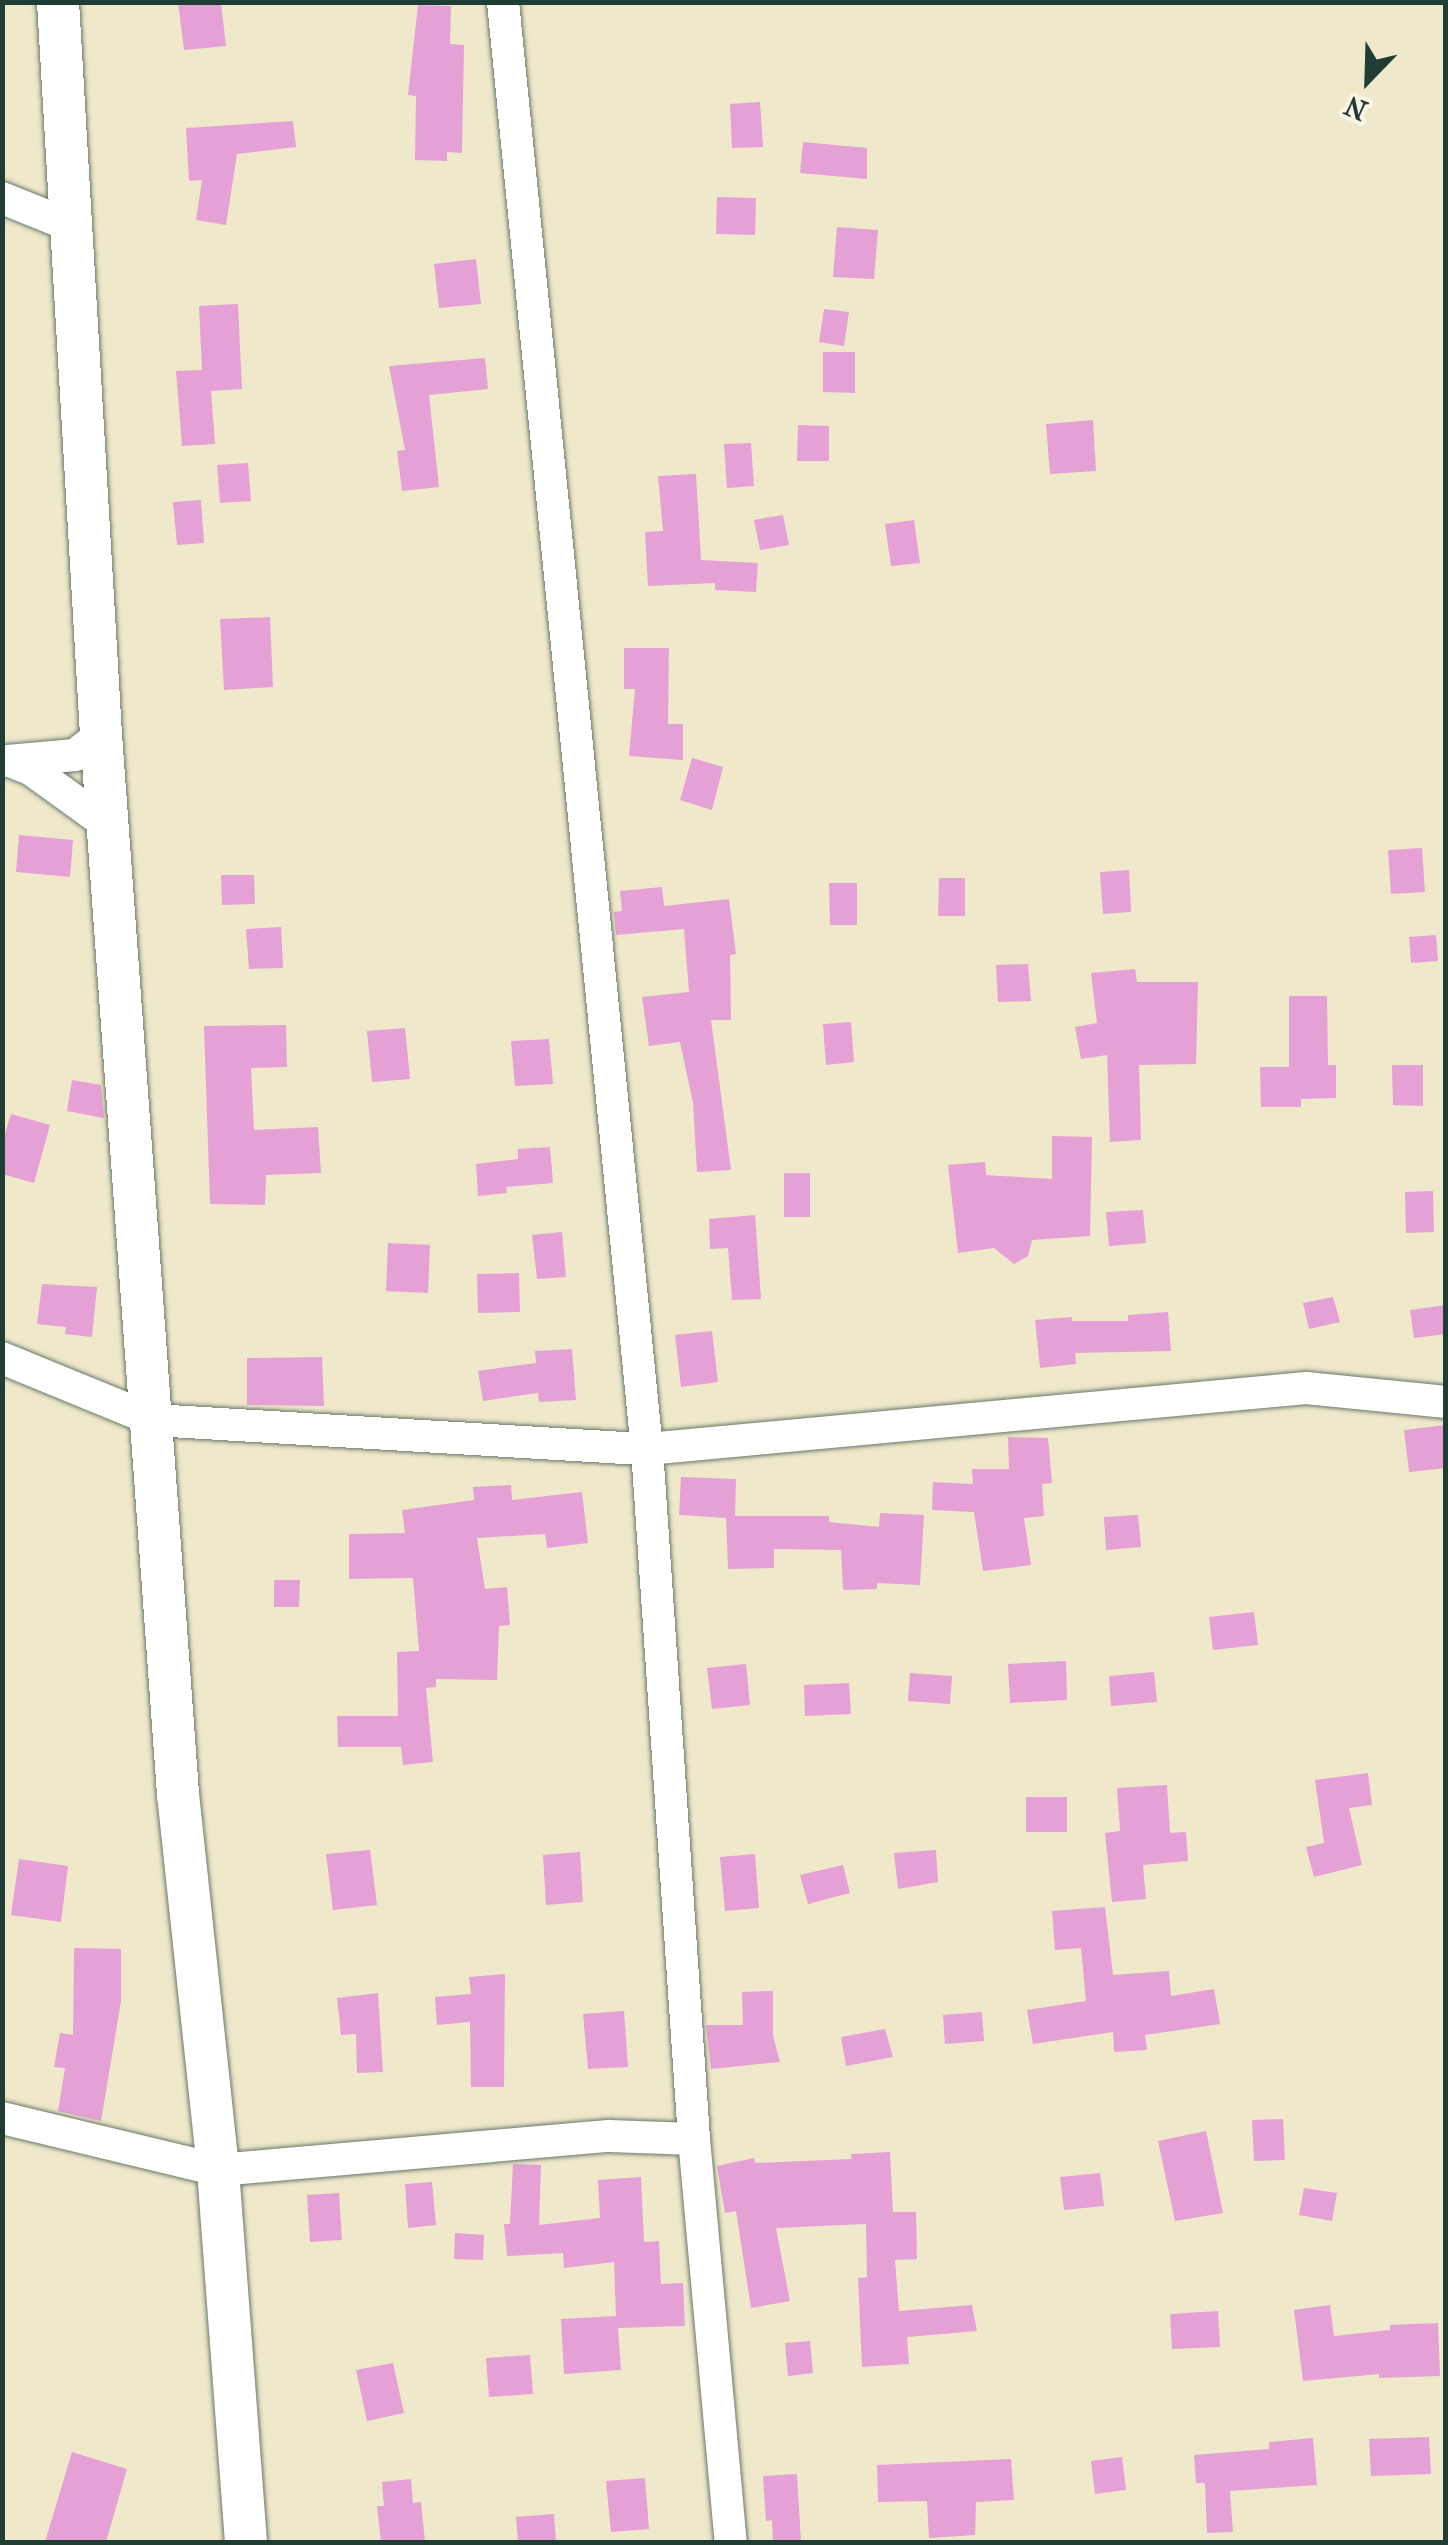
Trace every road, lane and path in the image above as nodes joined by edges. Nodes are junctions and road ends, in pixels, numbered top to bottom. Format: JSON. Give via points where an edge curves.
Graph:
{"nodes":[{"id":1,"x":58,"y":2,"type":"edge"},
{"id":2,"x":503,"y":2,"type":"edge"},
{"id":3,"x":2,"y":198,"type":"edge"},
{"id":4,"x":69,"y":226,"type":"junction"},
{"id":5,"x":101,"y":734,"type":"junction"},
{"id":6,"x":6,"y":760,"type":"edge"},
{"id":7,"x":108,"y":825,"type":"junction"},
{"id":8,"x":2,"y":1358,"type":"edge"},
{"id":9,"x":1446,"y":1402,"type":"edge"},
{"id":10,"x":153,"y":1420,"type":"junction"},
{"id":11,"x":647,"y":1449,"type":"junction"},
{"id":12,"x":2,"y":2118,"type":"edge"},
{"id":13,"x":694,"y":2139,"type":"junction"},
{"id":14,"x":218,"y":2170,"type":"junction"},
{"id":15,"x":246,"y":2542,"type":"edge"},
{"id":16,"x":731,"y":2542,"type":"edge"}],
"edges":[{"from":1,"to":4,"type":"street"},
{"from":2,"to":11,"type":"street"},
{"from":3,"to":4,"type":"street"},
{"from":4,"to":5,"type":"street"},
{"from":5,"to":6,"type":"street","via":[[76,755]]},
{"from":5,"to":7,"type":"street"},
{"from":6,"to":7,"type":"street","via":[[32,770]]},
{"from":7,"to":10,"type":"street"},
{"from":8,"to":10,"type":"street"},
{"from":9,"to":11,"type":"street","via":[[1306,1388]]},
{"from":10,"to":11,"type":"street"},
{"from":10,"to":14,"type":"street","via":[[178,1794]]},
{"from":11,"to":13,"type":"street"},
{"from":12,"to":14,"type":"street"},
{"from":13,"to":14,"type":"street","via":[[609,2136]]},
{"from":13,"to":16,"type":"street"},
{"from":14,"to":15,"type":"street"}]}
